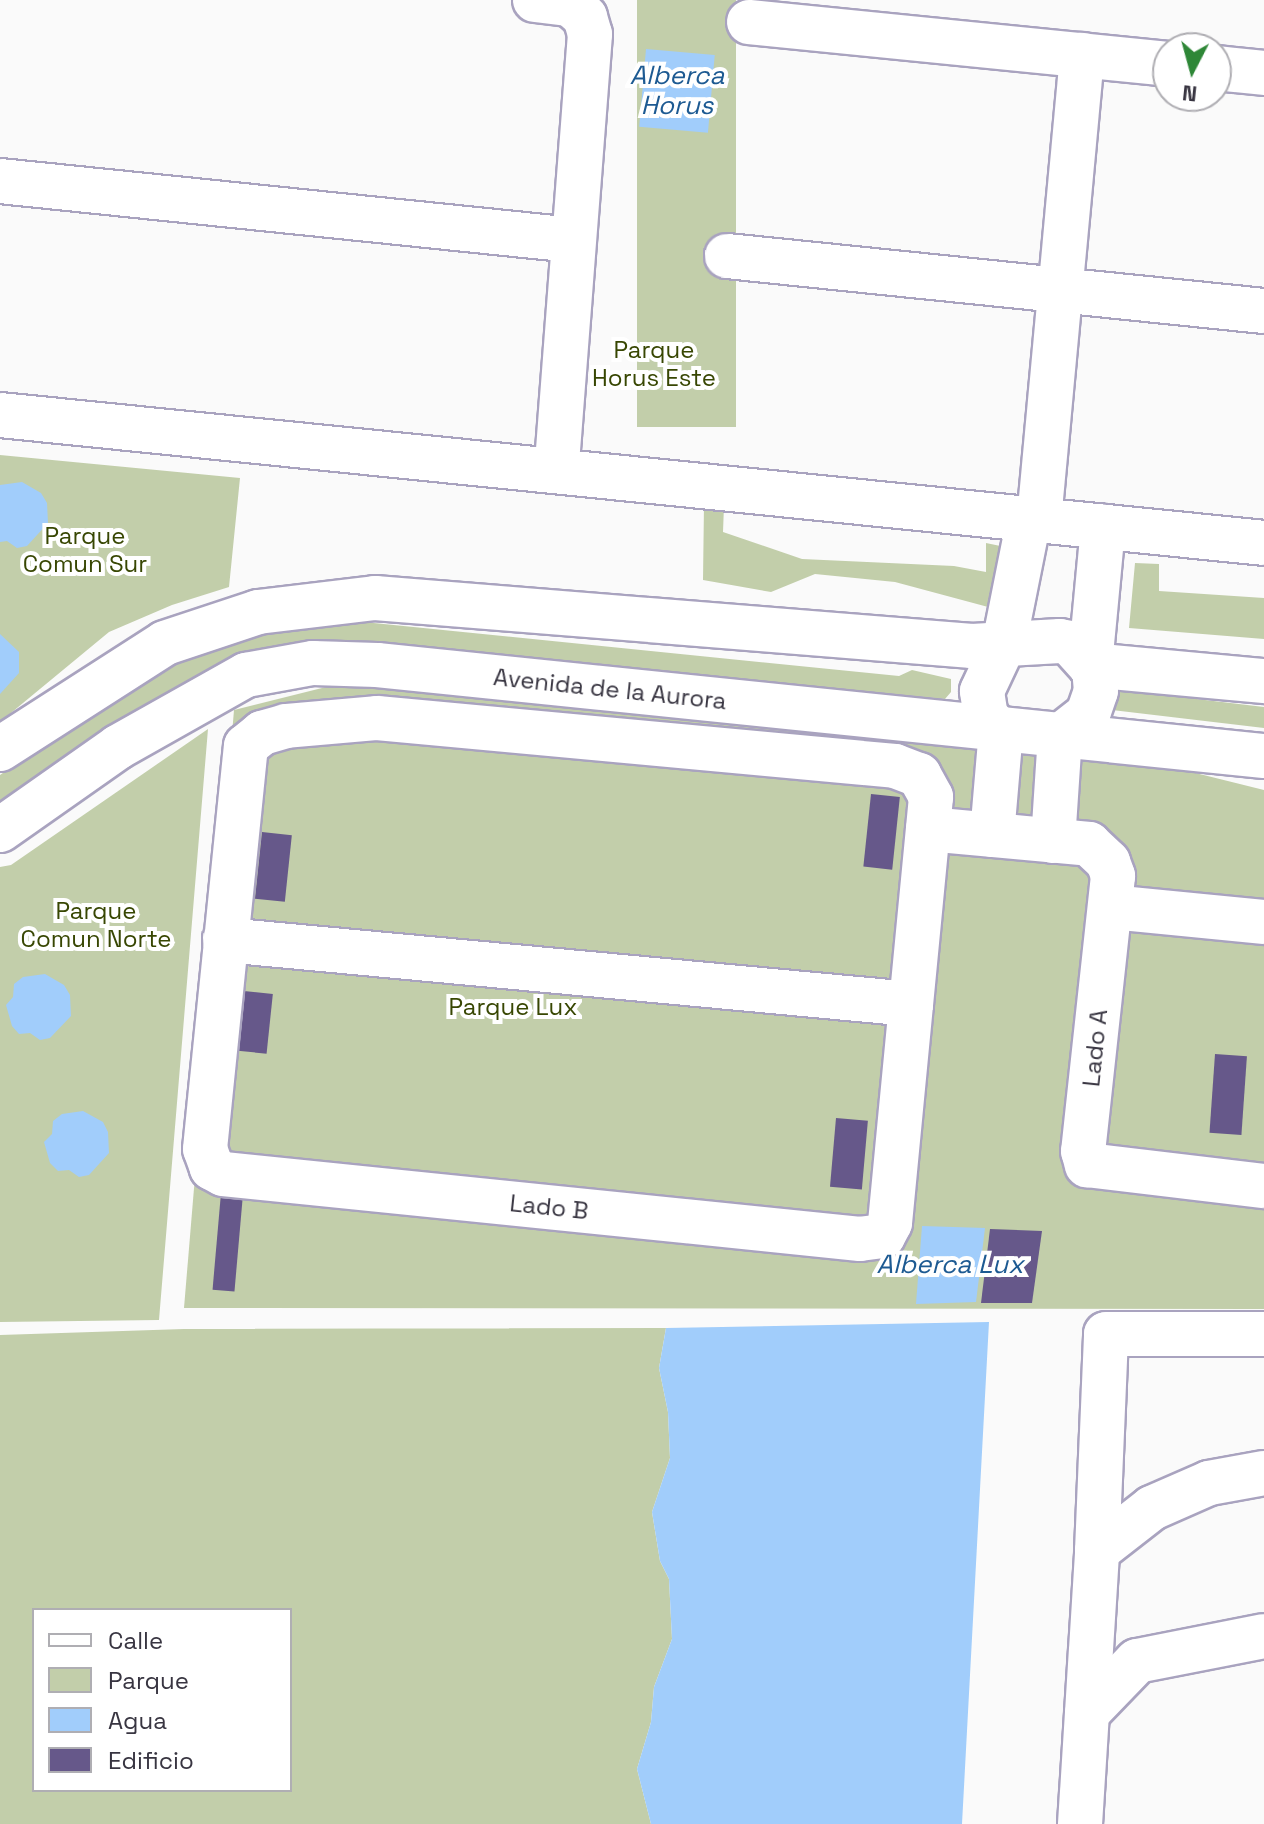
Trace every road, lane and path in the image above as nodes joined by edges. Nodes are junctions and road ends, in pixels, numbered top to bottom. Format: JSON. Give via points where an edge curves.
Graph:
{"nodes":[{"id":1,"x":535,"y":0,"type":"edge"},
{"id":2,"x":749,"y":22,"type":"dead end"},
{"id":3,"x":1082,"y":55,"type":"junction"},
{"id":4,"x":1152,"y":62,"type":"edge"},
{"id":5,"x":1232,"y":70,"type":"edge"},
{"id":6,"x":1264,"y":73,"type":"edge"},
{"id":7,"x":0,"y":181,"type":"edge"},
{"id":8,"x":573,"y":240,"type":"junction"},
{"id":9,"x":727,"y":256,"type":"dead end"},
{"id":10,"x":1060,"y":290,"type":"junction"},
{"id":11,"x":1264,"y":311,"type":"edge"},
{"id":12,"x":0,"y":415,"type":"edge"},
{"id":13,"x":556,"y":471,"type":"junction"},
{"id":14,"x":1034,"y":520,"type":"junction"},
{"id":15,"x":1103,"y":527,"type":"junction"},
{"id":16,"x":1264,"y":543,"type":"edge"},
{"id":17,"x":1004,"y":644,"type":"junction"},
{"id":18,"x":1090,"y":665,"type":"junction"},
{"id":19,"x":1264,"y":681,"type":"edge"},
{"id":20,"x":1001,"y":731,"type":"junction"},
{"id":21,"x":1060,"y":736,"type":"junction"},
{"id":22,"x":0,"y":749,"type":"edge"},
{"id":23,"x":1264,"y":756,"type":"edge"},
{"id":24,"x":928,"y":829,"type":"junction"},
{"id":25,"x":0,"y":830,"type":"edge"},
{"id":26,"x":992,"y":835,"type":"junction"},
{"id":27,"x":1053,"y":841,"type":"junction"},
{"id":28,"x":1111,"y":907,"type":"junction"},
{"id":29,"x":1264,"y":922,"type":"edge"},
{"id":30,"x":225,"y":940,"type":"junction"},
{"id":31,"x":911,"y":1004,"type":"junction"},
{"id":32,"x":1264,"y":1186,"type":"edge"},
{"id":33,"x":1264,"y":1334,"type":"edge"},
{"id":34,"x":1264,"y":1473,"type":"edge"},
{"id":35,"x":1097,"y":1551,"type":"junction"},
{"id":36,"x":1264,"y":1636,"type":"edge"},
{"id":37,"x":1087,"y":1713,"type":"junction"},
{"id":38,"x":1080,"y":1824,"type":"edge"}],
"edges":[{"from":1,"to":8,"type":"street","via":[[570,4],[585,17],[590,34]]},
{"from":2,"to":3,"type":"street"},
{"from":3,"to":4,"type":"street"},
{"from":3,"to":10,"type":"street"},
{"from":5,"to":6,"type":"street"},
{"from":7,"to":8,"type":"street"},
{"from":8,"to":13,"type":"street"},
{"from":9,"to":10,"type":"street"},
{"from":10,"to":11,"type":"street"},
{"from":10,"to":14,"type":"street"},
{"from":12,"to":13,"type":"street"},
{"from":13,"to":14,"type":"street"},
{"from":14,"to":15,"type":"street"},
{"from":14,"to":17,"type":"street"},
{"from":15,"to":16,"type":"street"},
{"from":15,"to":18,"type":"street"},
{"from":17,"to":18,"type":"street","via":[[1070,643]]},
{"from":17,"to":20,"type":"street","via":[[984,681],[981,701],[986,717]]},
{"from":17,"to":22,"type":"street","via":[[972,646],[375,598],[258,612],[165,643]]},
{"from":18,"to":19,"type":"street"},
{"from":18,"to":21,"type":"street","via":[[1093,703],[1080,724]]},
{"from":20,"to":21,"type":"street","name":"Avenida de la Aurora"},
{"from":20,"to":25,"type":"street","name":"Avenida de la Aurora","via":[[377,665],[313,663],[246,675],[118,747]]},
{"from":20,"to":26,"type":"street"},
{"from":21,"to":23,"type":"street","name":"Avenida de la Aurora"},
{"from":21,"to":27,"type":"street"},
{"from":24,"to":26,"type":"street"},
{"from":24,"to":30,"type":"street","name":"Lado B","via":[[929,789],[912,770],[895,766],[377,718],[286,726],[253,738],[242,758]]},
{"from":24,"to":31,"type":"street","name":"Lado B"},
{"from":26,"to":27,"type":"street"},
{"from":27,"to":28,"type":"street","via":[[1089,844],[1099,851],[1113,876]]},
{"from":28,"to":29,"type":"street"},
{"from":28,"to":32,"type":"street","name":"Lado A","via":[[1083,1151],[1087,1165]]},
{"from":30,"to":31,"type":"street"},
{"from":30,"to":31,"type":"street","name":"Lado B","via":[[205,1149],[217,1172],[844,1237],[883,1236],[890,1223]]},
{"from":33,"to":35,"type":"street","via":[[1106,1334]]},
{"from":34,"to":35,"type":"street","via":[[1209,1483],[1152,1508]]},
{"from":35,"to":37,"type":"street"},
{"from":36,"to":37,"type":"street","via":[[1137,1661]]},
{"from":37,"to":38,"type":"street"}]}
